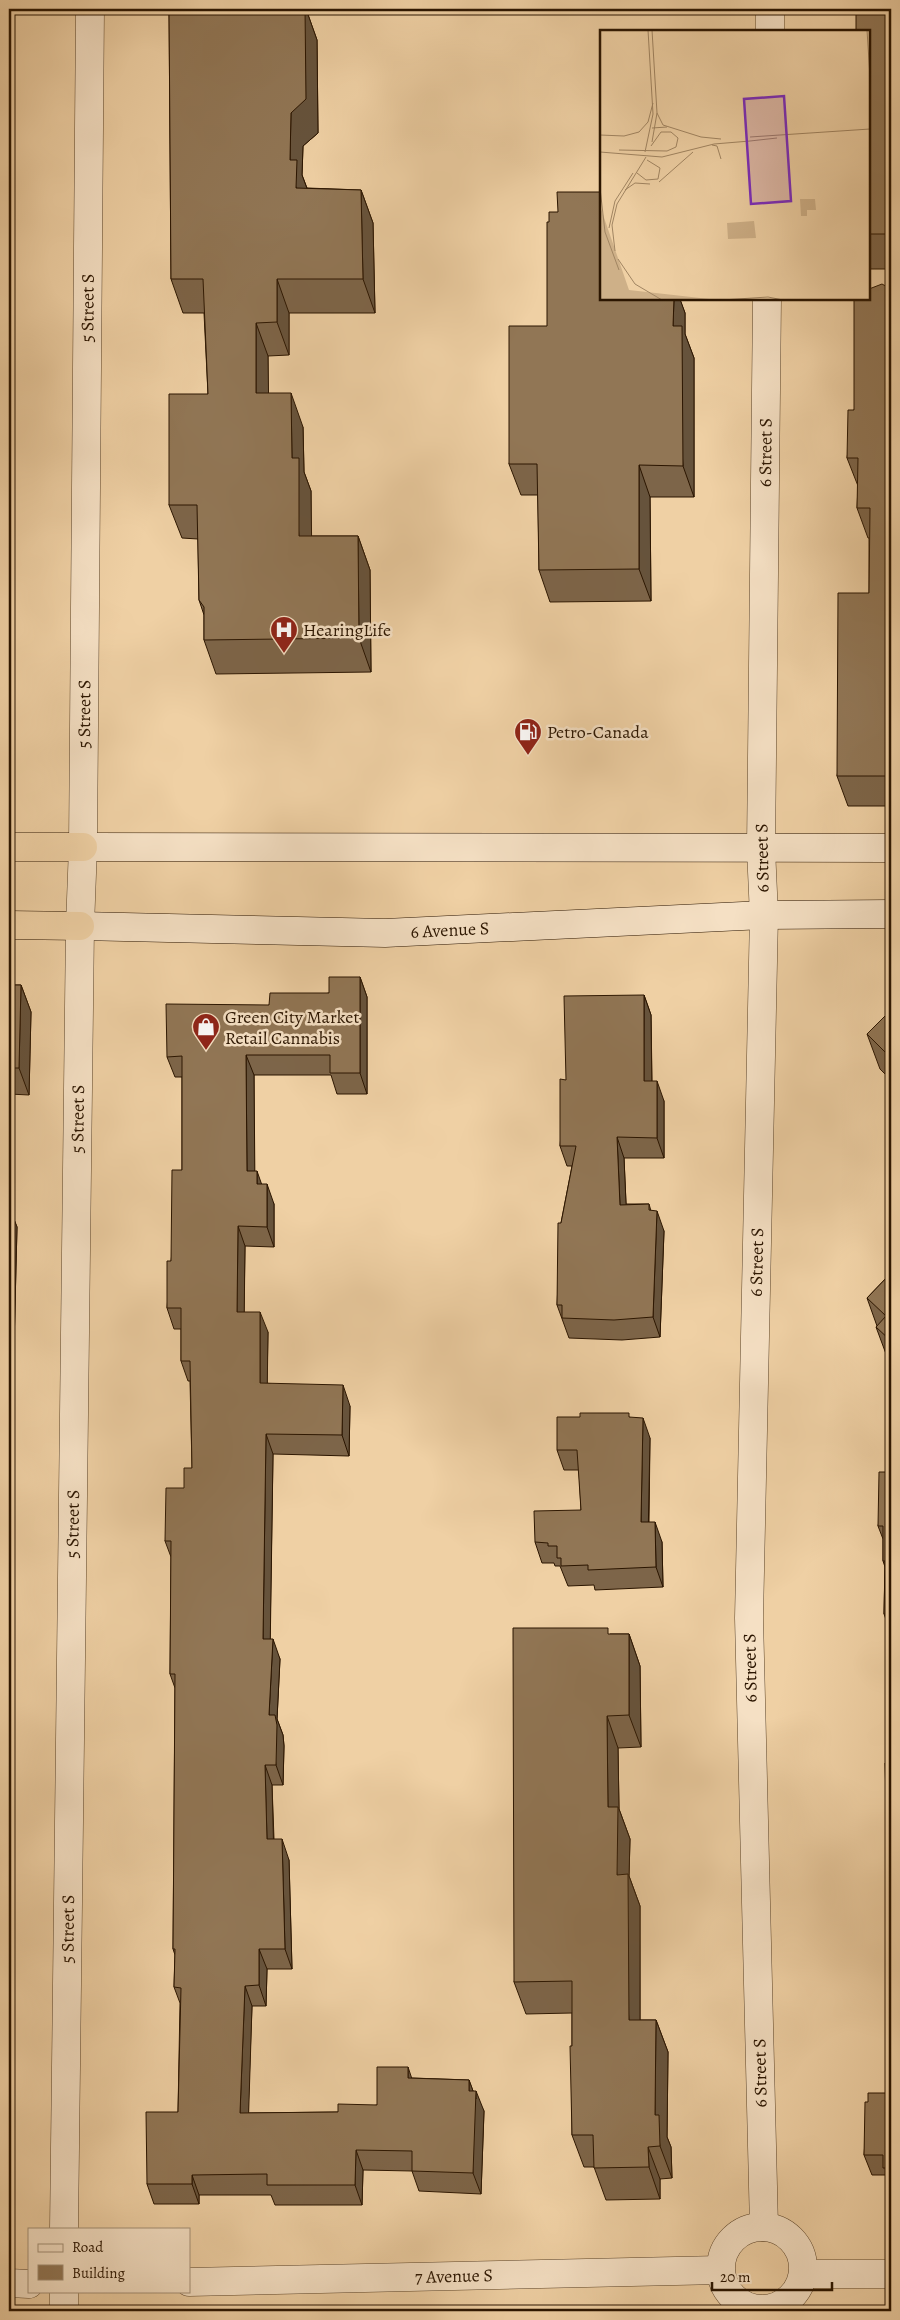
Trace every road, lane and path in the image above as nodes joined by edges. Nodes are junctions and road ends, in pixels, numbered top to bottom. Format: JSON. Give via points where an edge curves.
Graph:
{"nodes":[{"id":1,"x":90,"y":9,"type":"edge"},
{"id":2,"x":770,"y":9,"type":"edge"},
{"id":3,"x":770,"y":30,"type":"edge"},
{"id":4,"x":767,"y":300,"type":"edge"},
{"id":5,"x":9,"y":847,"type":"edge"},
{"id":6,"x":83,"y":847,"type":"junction"},
{"id":7,"x":891,"y":848,"type":"edge"},
{"id":8,"x":761,"y":849,"type":"junction"},
{"id":9,"x":891,"y":914,"type":"edge"},
{"id":10,"x":764,"y":915,"type":"junction"},
{"id":11,"x":9,"y":925,"type":"edge"},
{"id":12,"x":80,"y":926,"type":"junction"},
{"id":13,"x":764,"y":2227,"type":"junction"},
{"id":14,"x":64,"y":2228,"type":"edge"},
{"id":15,"x":720,"y":2270,"type":"junction"},
{"id":16,"x":803,"y":2274,"type":"junction"},
{"id":17,"x":891,"y":2274,"type":"edge"},
{"id":18,"x":190,"y":2282,"type":"edge"},
{"id":19,"x":9,"y":2283,"type":"edge"},
{"id":20,"x":28,"y":2284,"type":"edge"},
{"id":21,"x":64,"y":2292,"type":"edge"},
{"id":22,"x":760,"y":2310,"type":"edge"},
{"id":23,"x":64,"y":2311,"type":"edge"}],
"edges":[{"from":1,"to":6,"type":"street","name":"5 Street S"},
{"from":2,"to":3,"type":"street"},
{"from":4,"to":8,"type":"street","name":"6 Street S"},
{"from":5,"to":6,"type":"highway"},
{"from":6,"to":8,"type":"street"},
{"from":6,"to":12,"type":"street","name":"5 Street S"},
{"from":7,"to":8,"type":"street"},
{"from":8,"to":10,"type":"street","name":"6 Street S"},
{"from":9,"to":10,"type":"street","name":"6 Avenue S"},
{"from":10,"to":12,"type":"street","name":"6 Avenue S","via":[[385,933]]},
{"from":10,"to":13,"type":"street","name":"6 Street S","via":[[749,1618]]},
{"from":11,"to":12,"type":"highway","name":"6 Avenue S"},
{"from":12,"to":14,"type":"street","name":"5 Street S"},
{"from":13,"to":15,"type":"street","via":[[750,2228],[738,2234],[728,2244]]},
{"from":13,"to":16,"type":"street","via":[[777,2230],[793,2242],[802,2260]]},
{"from":15,"to":18,"type":"street","name":"7 Avenue S"},
{"from":15,"to":22,"type":"street","via":[[722,2283],[729,2295],[740,2304]]},
{"from":16,"to":17,"type":"street"},
{"from":16,"to":22,"type":"street","via":[[791,2298],[779,2306]]},
{"from":19,"to":20,"type":"street"},
{"from":21,"to":23,"type":"street"}]}
